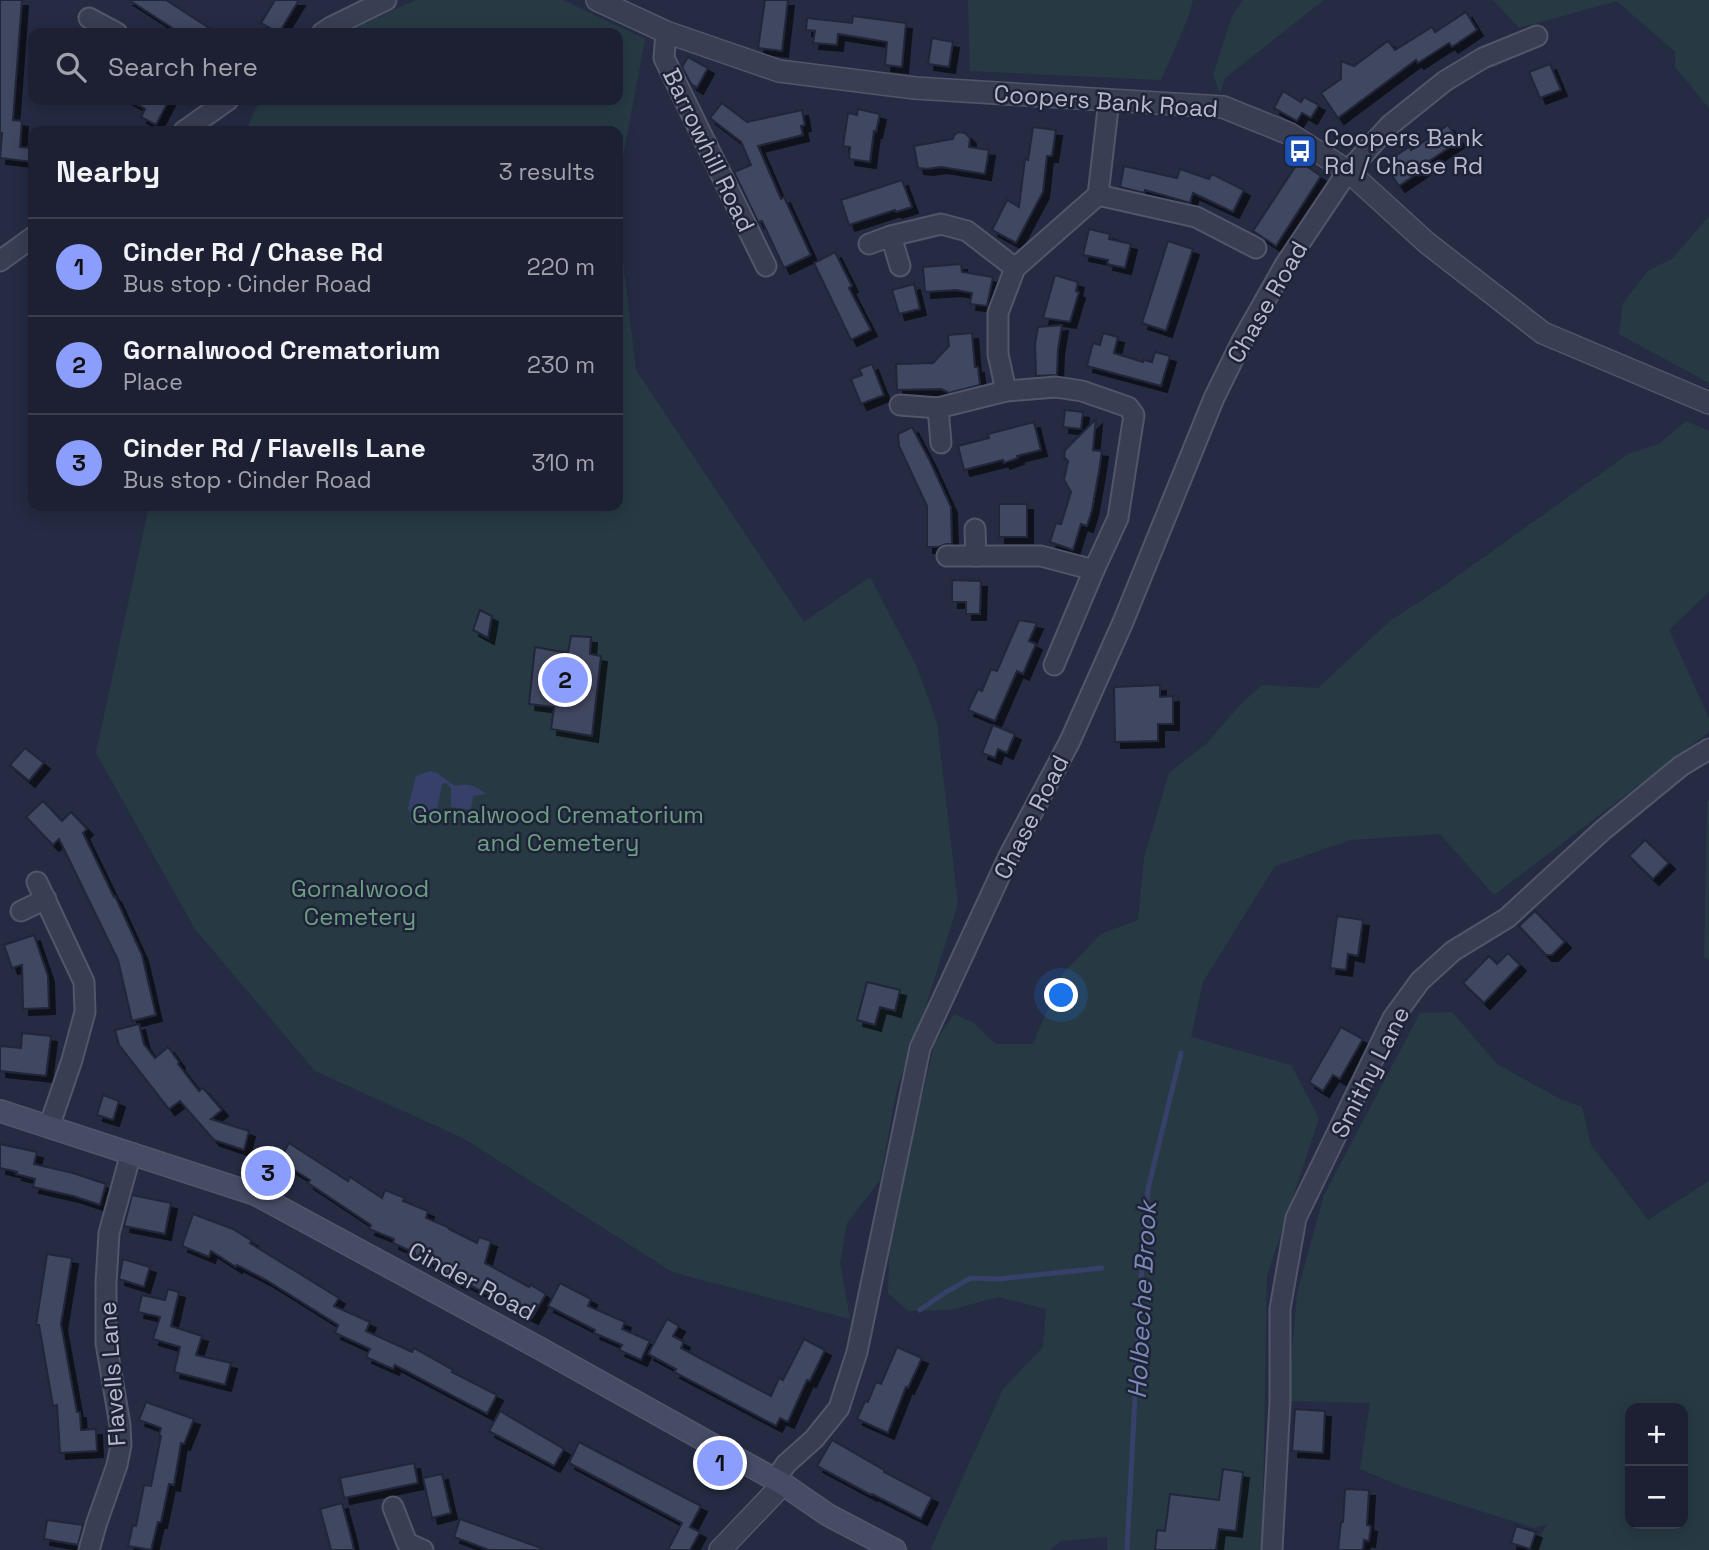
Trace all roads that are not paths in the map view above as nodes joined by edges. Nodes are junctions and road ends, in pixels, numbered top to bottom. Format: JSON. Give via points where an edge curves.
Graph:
{"nodes":[{"id":1,"x":386,"y":0,"type":"edge"},
{"id":2,"x":597,"y":0,"type":"edge"},
{"id":3,"x":89,"y":18,"type":"dead end"},
{"id":4,"x":108,"y":28,"type":"edge"},
{"id":5,"x":330,"y":28,"type":"edge"},
{"id":6,"x":666,"y":32,"type":"junction"},
{"id":7,"x":1537,"y":36,"type":"dead end"},
{"id":8,"x":1109,"y":100,"type":"junction"},
{"id":9,"x":221,"y":105,"type":"edge"},
{"id":10,"x":191,"y":126,"type":"edge"},
{"id":11,"x":1348,"y":171,"type":"junction"},
{"id":12,"x":1098,"y":195,"type":"junction"},
{"id":13,"x":891,"y":236,"type":"junction"},
{"id":14,"x":28,"y":241,"type":"edge"},
{"id":15,"x":869,"y":244,"type":"dead end"},
{"id":16,"x":1256,"y":248,"type":"dead end"},
{"id":17,"x":0,"y":261,"type":"edge"},
{"id":18,"x":766,"y":265,"type":"dead end"},
{"id":19,"x":900,"y":266,"type":"dead end"},
{"id":20,"x":1015,"y":268,"type":"junction"},
{"id":21,"x":1006,"y":391,"type":"junction"},
{"id":22,"x":1705,"y":401,"type":"edge"},
{"id":23,"x":900,"y":405,"type":"dead end"},
{"id":24,"x":937,"y":408,"type":"junction"},
{"id":25,"x":941,"y":443,"type":"dead end"},
{"id":26,"x":975,"y":529,"type":"dead end"},
{"id":27,"x":947,"y":556,"type":"dead end"},
{"id":28,"x":976,"y":556,"type":"junction"},
{"id":29,"x":1094,"y":570,"type":"junction"},
{"id":30,"x":1054,"y":665,"type":"dead end"},
{"id":31,"x":1709,"y":749,"type":"edge"},
{"id":32,"x":22,"y":911,"type":"dead end"},
{"id":33,"x":0,"y":1111,"type":"edge"},
{"id":34,"x":49,"y":1127,"type":"junction"},
{"id":35,"x":131,"y":1153,"type":"junction"},
{"id":36,"x":779,"y":1482,"type":"junction"},
{"id":37,"x":393,"y":1507,"type":"dead end"},
{"id":38,"x":89,"y":1550,"type":"edge"},
{"id":39,"x":424,"y":1550,"type":"edge"},
{"id":40,"x":720,"y":1550,"type":"edge"},
{"id":41,"x":895,"y":1550,"type":"edge"},
{"id":42,"x":1272,"y":1550,"type":"edge"}],
"edges":[{"from":1,"to":5,"type":"street"},
{"from":2,"to":6,"type":"street","name":"Coopers Bank Road"},
{"from":3,"to":4,"type":"street"},
{"from":6,"to":8,"type":"street","name":"Coopers Bank Road","via":[[779,71],[915,88]]},
{"from":6,"to":18,"type":"street","name":"Barrowhill Road","via":[[664,58]]},
{"from":7,"to":11,"type":"street","name":"Chase Road","via":[[1483,58],[1445,81],[1390,125]]},
{"from":8,"to":11,"type":"street","name":"Coopers Bank Road","via":[[1223,107],[1290,134]]},
{"from":8,"to":12,"type":"street"},
{"from":9,"to":10,"type":"street"},
{"from":11,"to":22,"type":"street","name":"Coopers Bank Road","via":[[1427,243],[1543,333]]},
{"from":11,"to":36,"type":"street","name":"Chase Road","via":[[1285,265],[1214,398],[1070,741],[1008,858],[920,1048],[857,1352],[839,1408],[786,1464]]},
{"from":12,"to":16,"type":"street","via":[[1196,217]]},
{"from":12,"to":20,"type":"street"},
{"from":13,"to":15,"type":"street"},
{"from":13,"to":19,"type":"street"},
{"from":13,"to":20,"type":"street","via":[[941,224],[967,231]]},
{"from":14,"to":17,"type":"street"},
{"from":20,"to":21,"type":"street","via":[[998,313],[998,354]]},
{"from":21,"to":24,"type":"street"},
{"from":21,"to":29,"type":"street","via":[[1056,387],[1082,391],[1128,407],[1134,415],[1118,519]]},
{"from":23,"to":24,"type":"street"},
{"from":24,"to":25,"type":"street"},
{"from":26,"to":28,"type":"street"},
{"from":27,"to":28,"type":"street"},
{"from":28,"to":29,"type":"street","via":[[1041,556]]},
{"from":29,"to":30,"type":"street"},
{"from":31,"to":42,"type":"street","name":"Smithy Lane","via":[[1603,830],[1507,918],[1453,951],[1420,981],[1393,1018],[1296,1217],[1280,1309]]},
{"from":32,"to":34,"type":"street","via":[[42,891],[84,982],[85,1012]]},
{"from":33,"to":34,"type":"main road","name":"Cinder Road"},
{"from":34,"to":35,"type":"main road","name":"Cinder Road"},
{"from":35,"to":36,"type":"main road","name":"Cinder Road","via":[[255,1194]]},
{"from":35,"to":38,"type":"street","name":"Flavells Lane","via":[[109,1233],[106,1283],[106,1343],[121,1445]]},
{"from":36,"to":40,"type":"street"},
{"from":36,"to":41,"type":"main road","name":"Cinder Road","via":[[828,1515]]},
{"from":37,"to":39,"type":"street","via":[[407,1544]]}]}
